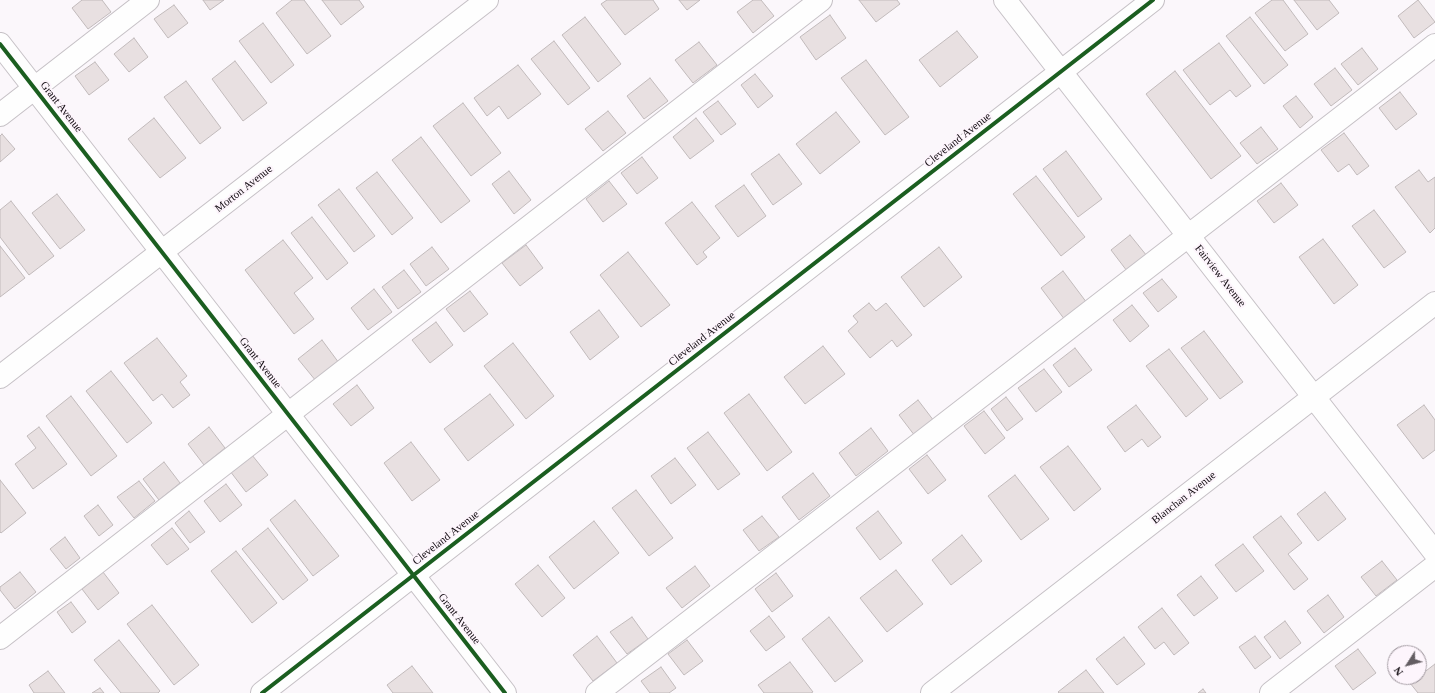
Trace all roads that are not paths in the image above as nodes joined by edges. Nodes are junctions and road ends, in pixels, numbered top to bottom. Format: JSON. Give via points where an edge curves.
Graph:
{"nodes":[{"id":1,"x":148,"y":0,"type":"edge"},
{"id":2,"x":487,"y":0,"type":"edge"},
{"id":3,"x":820,"y":0,"type":"edge"},
{"id":4,"x":1005,"y":0,"type":"edge"},
{"id":5,"x":1153,"y":0,"type":"edge"},
{"id":6,"x":0,"y":44,"type":"edge"},
{"id":7,"x":1435,"y":45,"type":"edge"},
{"id":8,"x":1061,"y":72,"type":"junction"},
{"id":9,"x":34,"y":89,"type":"junction"},
{"id":10,"x":0,"y":115,"type":"edge"},
{"id":11,"x":1189,"y":236,"type":"junction"},
{"id":12,"x":162,"y":252,"type":"junction"},
{"id":13,"x":1435,"y":303,"type":"edge"},
{"id":14,"x":0,"y":377,"type":"edge"},
{"id":15,"x":1314,"y":397,"type":"junction"},
{"id":16,"x":288,"y":414,"type":"junction"},
{"id":17,"x":1435,"y":553,"type":"edge"},
{"id":18,"x":1435,"y":566,"type":"edge"},
{"id":19,"x":414,"y":575,"type":"junction"},
{"id":20,"x":0,"y":638,"type":"edge"},
{"id":21,"x":262,"y":693,"type":"edge"},
{"id":22,"x":505,"y":693,"type":"edge"},
{"id":23,"x":597,"y":693,"type":"edge"},
{"id":24,"x":932,"y":693,"type":"edge"},
{"id":25,"x":1271,"y":693,"type":"edge"}],
"edges":[{"from":1,"to":9,"type":"street"},
{"from":2,"to":12,"type":"street","name":"Morton Avenue"},
{"from":3,"to":16,"type":"street"},
{"from":4,"to":8,"type":"street","name":"Fairview Avenue"},
{"from":5,"to":8,"type":"street","name":"Cleveland Avenue"},
{"from":6,"to":9,"type":"street","name":"Grant Avenue"},
{"from":7,"to":11,"type":"street"},
{"from":8,"to":11,"type":"street","name":"Fairview Avenue"},
{"from":8,"to":19,"type":"street","name":"Cleveland Avenue"},
{"from":9,"to":10,"type":"street"},
{"from":9,"to":12,"type":"street","name":"Grant Avenue"},
{"from":11,"to":15,"type":"street","name":"Fairview Avenue"},
{"from":11,"to":23,"type":"street"},
{"from":12,"to":14,"type":"street","name":"Morton Avenue"},
{"from":12,"to":16,"type":"street","name":"Grant Avenue"},
{"from":13,"to":15,"type":"street","name":"Blanchan Avenue"},
{"from":15,"to":17,"type":"street","name":"Fairview Avenue"},
{"from":15,"to":24,"type":"street","name":"Blanchan Avenue"},
{"from":16,"to":19,"type":"street","name":"Grant Avenue"},
{"from":16,"to":20,"type":"street"},
{"from":18,"to":25,"type":"street"},
{"from":19,"to":21,"type":"street","name":"Cleveland Avenue"},
{"from":19,"to":22,"type":"street","name":"Grant Avenue"}]}
